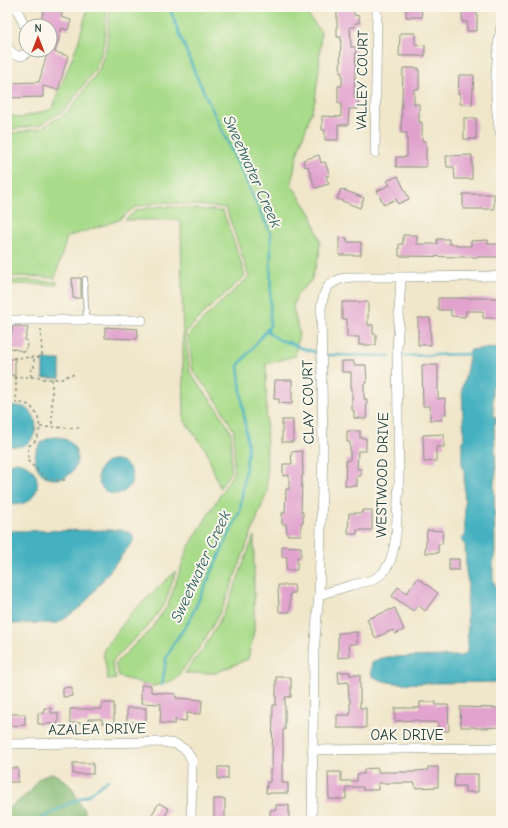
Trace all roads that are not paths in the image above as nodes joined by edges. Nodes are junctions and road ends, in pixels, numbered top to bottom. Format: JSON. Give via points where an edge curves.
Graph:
{"nodes":[{"id":1,"x":16,"y":7,"type":"edge"},
{"id":2,"x":377,"y":7,"type":"edge"},
{"id":3,"x":21,"y":18,"type":"edge"},
{"id":4,"x":501,"y":25,"type":"edge"},
{"id":5,"x":7,"y":44,"type":"edge"},
{"id":6,"x":18,"y":56,"type":"edge"},
{"id":7,"x":501,"y":136,"type":"edge"},
{"id":8,"x":375,"y":152,"type":"dead end"},
{"id":9,"x":501,"y":276,"type":"edge"},
{"id":10,"x":401,"y":277,"type":"junction"},
{"id":11,"x":85,"y":279,"type":"dead end"},
{"id":12,"x":7,"y":320,"type":"edge"},
{"id":13,"x":86,"y":320,"type":"junction"},
{"id":14,"x":142,"y":320,"type":"dead end"},
{"id":15,"x":319,"y":595,"type":"junction"},
{"id":16,"x":7,"y":744,"type":"edge"},
{"id":17,"x":501,"y":748,"type":"edge"},
{"id":18,"x":312,"y":750,"type":"junction"},
{"id":19,"x":191,"y":821,"type":"edge"},
{"id":20,"x":312,"y":821,"type":"edge"}],
"edges":[{"from":1,"to":3,"type":"street"},
{"from":2,"to":8,"type":"street","name":"VALLEY COURT"},
{"from":4,"to":7,"type":"street","via":[[496,74]]},
{"from":5,"to":6,"type":"street","via":[[9,50]]},
{"from":9,"to":10,"type":"street"},
{"from":10,"to":15,"type":"street","name":"WESTWOOD DRIVE","via":[[397,352],[399,482],[394,547],[390,562],[373,580]]},
{"from":10,"to":15,"type":"street","name":"CLAY COURT","via":[[352,276],[329,285],[324,294],[321,308],[323,452]]},
{"from":11,"to":13,"type":"lane"},
{"from":12,"to":13,"type":"street"},
{"from":13,"to":14,"type":"street"},
{"from":15,"to":18,"type":"street","via":[[314,653]]},
{"from":16,"to":19,"type":"street","name":"AZALEA DRIVE","via":[[176,744],[186,750],[192,760]]},
{"from":17,"to":18,"type":"street","name":"OAK DRIVE"},
{"from":18,"to":20,"type":"street"}]}
